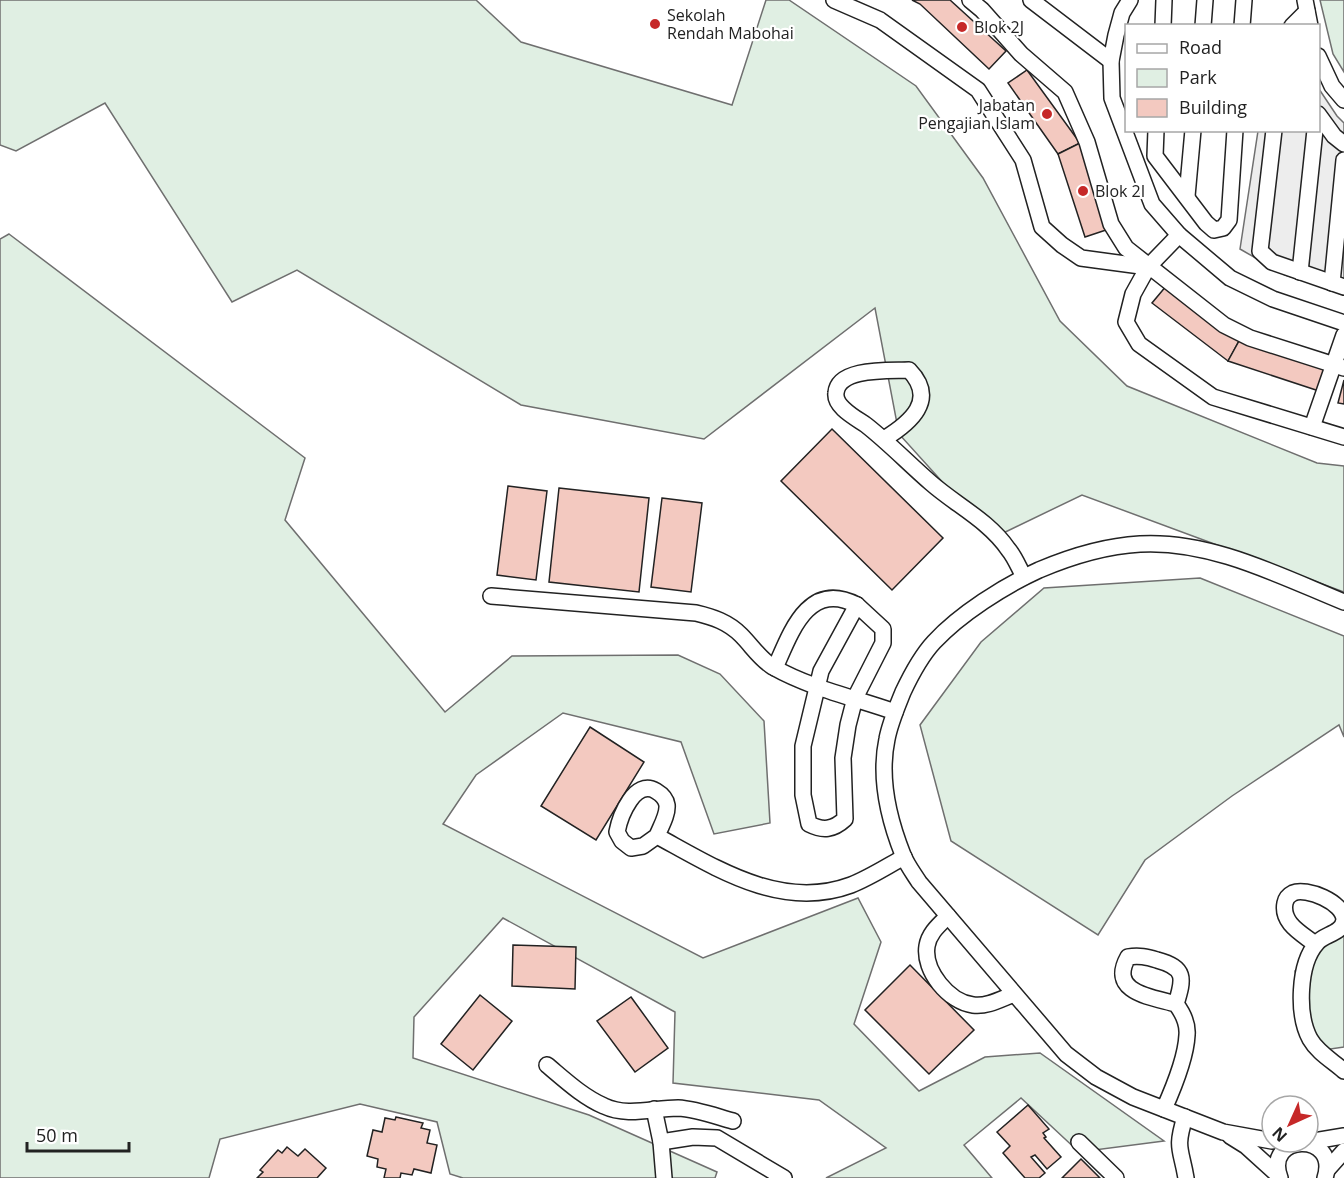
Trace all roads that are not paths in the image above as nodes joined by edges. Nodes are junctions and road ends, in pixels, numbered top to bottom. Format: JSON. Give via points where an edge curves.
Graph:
{"nodes":[{"id":1,"x":834,"y":0,"type":"edge"},
{"id":2,"x":970,"y":0,"type":"edge"},
{"id":3,"x":1031,"y":0,"type":"edge"},
{"id":4,"x":1130,"y":0,"type":"edge"},
{"id":5,"x":1164,"y":0,"type":"edge"},
{"id":6,"x":1205,"y":0,"type":"edge"},
{"id":7,"x":1244,"y":0,"type":"edge"},
{"id":8,"x":1307,"y":12,"type":"edge"},
{"id":9,"x":1163,"y":24,"type":"edge"},
{"id":10,"x":1203,"y":24,"type":"edge"},
{"id":11,"x":1242,"y":24,"type":"edge"},
{"id":12,"x":1294,"y":24,"type":"edge"},
{"id":13,"x":1320,"y":60,"type":"edge"},
{"id":14,"x":1111,"y":61,"type":"junction"},
{"id":15,"x":1344,"y":100,"type":"edge"},
{"id":16,"x":1320,"y":117,"type":"edge"},
{"id":17,"x":1156,"y":132,"type":"edge"},
{"id":18,"x":1193,"y":132,"type":"edge"},
{"id":19,"x":1235,"y":132,"type":"edge"},
{"id":20,"x":1274,"y":132,"type":"edge"},
{"id":21,"x":1314,"y":132,"type":"edge"},
{"id":22,"x":1344,"y":144,"type":"edge"},
{"id":23,"x":1155,"y":156,"type":"junction"},
{"id":24,"x":1344,"y":160,"type":"edge"},
{"id":25,"x":1138,"y":167,"type":"junction"},
{"id":26,"x":1187,"y":196,"type":"junction"},
{"id":27,"x":1179,"y":235,"type":"junction"},
{"id":28,"x":1148,"y":267,"type":"junction"},
{"id":29,"x":1300,"y":272,"type":"junction"},
{"id":30,"x":1338,"y":285,"type":"edge"},
{"id":31,"x":1344,"y":323,"type":"edge"},
{"id":32,"x":1344,"y":335,"type":"edge"},
{"id":33,"x":1339,"y":367,"type":"edge"},
{"id":34,"x":1312,"y":427,"type":"junction"},
{"id":35,"x":1344,"y":437,"type":"edge"},
{"id":36,"x":884,"y":439,"type":"junction"},
{"id":37,"x":1024,"y":577,"type":"junction"},
{"id":38,"x":491,"y":596,"type":"dead end"},
{"id":39,"x":1344,"y":602,"type":"edge"},
{"id":40,"x":857,"y":605,"type":"junction"},
{"id":41,"x":775,"y":668,"type":"junction"},
{"id":42,"x":817,"y":686,"type":"junction"},
{"id":43,"x":855,"y":698,"type":"junction"},
{"id":44,"x":894,"y":712,"type":"junction"},
{"id":45,"x":657,"y":836,"type":"dead end"},
{"id":46,"x":904,"y":857,"type":"junction"},
{"id":47,"x":948,"y":916,"type":"junction"},
{"id":48,"x":1316,"y":944,"type":"dead end"},
{"id":49,"x":1014,"y":994,"type":"junction"},
{"id":50,"x":1176,"y":1004,"type":"dead end"},
{"id":51,"x":547,"y":1065,"type":"dead end"},
{"id":52,"x":1344,"y":1071,"type":"edge"},
{"id":53,"x":654,"y":1109,"type":"junction"},
{"id":54,"x":1164,"y":1109,"type":"junction"},
{"id":55,"x":1185,"y":1118,"type":"junction"},
{"id":56,"x":732,"y":1121,"type":"dead end"},
{"id":57,"x":1223,"y":1132,"type":"junction"},
{"id":58,"x":1344,"y":1136,"type":"edge"},
{"id":59,"x":1260,"y":1139,"type":"edge"},
{"id":60,"x":1320,"y":1140,"type":"edge"},
{"id":61,"x":661,"y":1142,"type":"junction"},
{"id":62,"x":1079,"y":1142,"type":"dead end"},
{"id":63,"x":1320,"y":1150,"type":"edge"},
{"id":64,"x":1344,"y":1151,"type":"edge"},
{"id":65,"x":1282,"y":1154,"type":"edge"},
{"id":66,"x":1326,"y":1174,"type":"edge"},
{"id":67,"x":1279,"y":1177,"type":"edge"},
{"id":68,"x":664,"y":1178,"type":"edge"},
{"id":69,"x":784,"y":1178,"type":"edge"},
{"id":70,"x":1116,"y":1178,"type":"edge"},
{"id":71,"x":1186,"y":1178,"type":"edge"}],
"edges":[{"from":1,"to":28,"type":"street","via":[[880,20],[978,90],[1023,160],[1042,227],[1062,245],[1081,258]]},
{"from":2,"to":28,"type":"street","via":[[1021,54],[1065,92],[1087,142],[1111,224],[1126,248]]},
{"from":3,"to":14,"type":"street"},
{"from":4,"to":14,"type":"street","via":[[1122,13]]},
{"from":5,"to":9,"type":"street"},
{"from":6,"to":10,"type":"street"},
{"from":7,"to":11,"type":"street"},
{"from":8,"to":12,"type":"street"},
{"from":13,"to":15,"type":"street","via":[[1332,86]]},
{"from":14,"to":25,"type":"street","via":[[1112,98]]},
{"from":16,"to":22,"type":"street"},
{"from":17,"to":23,"type":"street"},
{"from":18,"to":26,"type":"street"},
{"from":19,"to":26,"type":"street","via":[[1229,220],[1223,228],[1214,230],[1206,223]]},
{"from":20,"to":29,"type":"street","via":[[1260,251],[1272,262]]},
{"from":21,"to":29,"type":"street"},
{"from":23,"to":25,"type":"street"},
{"from":23,"to":26,"type":"street"},
{"from":24,"to":30,"type":"street"},
{"from":25,"to":27,"type":"street","via":[[1152,204]]},
{"from":27,"to":28,"type":"street"},
{"from":27,"to":31,"type":"street","via":[[1230,278],[1273,299]]},
{"from":28,"to":33,"type":"street","via":[[1224,326]]},
{"from":28,"to":34,"type":"street","via":[[1133,294],[1126,322],[1139,344],[1213,398]]},
{"from":29,"to":30,"type":"street"},
{"from":32,"to":33,"type":"street"},
{"from":33,"to":34,"type":"street"},
{"from":34,"to":35,"type":"street"},
{"from":36,"to":36,"type":"street","via":[[838,404],[839,384],[857,373],[909,370],[918,379],[921,396],[917,413]]},
{"from":36,"to":37,"type":"street","via":[[932,484],[993,532]]},
{"from":37,"to":39,"type":"street","via":[[1106,547],[1177,546],[1252,565]]},
{"from":37,"to":44,"type":"street","via":[[999,591],[934,642],[911,675]]},
{"from":38,"to":41,"type":"street","via":[[710,616],[725,622]]},
{"from":40,"to":41,"type":"street","via":[[836,597],[811,606],[791,632]]},
{"from":40,"to":42,"type":"street","via":[[821,670]]},
{"from":40,"to":43,"type":"street","via":[[883,629],[883,643]]},
{"from":41,"to":42,"type":"street"},
{"from":42,"to":43,"type":"street"},
{"from":42,"to":43,"type":"street","via":[[803,746],[802,771],[806,816],[809,824],[818,828],[837,827],[845,819],[843,758]]},
{"from":43,"to":44,"type":"street"},
{"from":44,"to":46,"type":"street","via":[[886,740],[884,777],[891,819]]},
{"from":45,"to":46,"type":"street","via":[[729,874],[763,888],[790,892],[820,893],[849,885]]},
{"from":46,"to":47,"type":"street"},
{"from":47,"to":49,"type":"street"},
{"from":47,"to":49,"type":"street","via":[[931,934],[926,948],[936,979],[957,1000],[974,1005],[990,1004]]},
{"from":48,"to":52,"type":"street","via":[[1302,978],[1305,1023],[1310,1040]]},
{"from":49,"to":54,"type":"street","via":[[1066,1054],[1096,1077]]},
{"from":50,"to":54,"type":"street","via":[[1183,1013],[1188,1034]]},
{"from":51,"to":53,"type":"street","via":[[605,1107],[626,1112]]},
{"from":53,"to":56,"type":"street","via":[[679,1108]]},
{"from":53,"to":61,"type":"street"},
{"from":54,"to":55,"type":"street"},
{"from":55,"to":57,"type":"street"},
{"from":55,"to":71,"type":"street","via":[[1179,1152]]},
{"from":57,"to":59,"type":"street"},
{"from":57,"to":67,"type":"street","via":[[1246,1146]]},
{"from":58,"to":60,"type":"street"},
{"from":61,"to":68,"type":"street"},
{"from":61,"to":69,"type":"street","via":[[717,1138]]},
{"from":62,"to":70,"type":"street"},
{"from":63,"to":66,"type":"street","via":[[1326,1160]]},
{"from":64,"to":66,"type":"street"},
{"from":65,"to":67,"type":"street","via":[[1277,1166]]}]}
